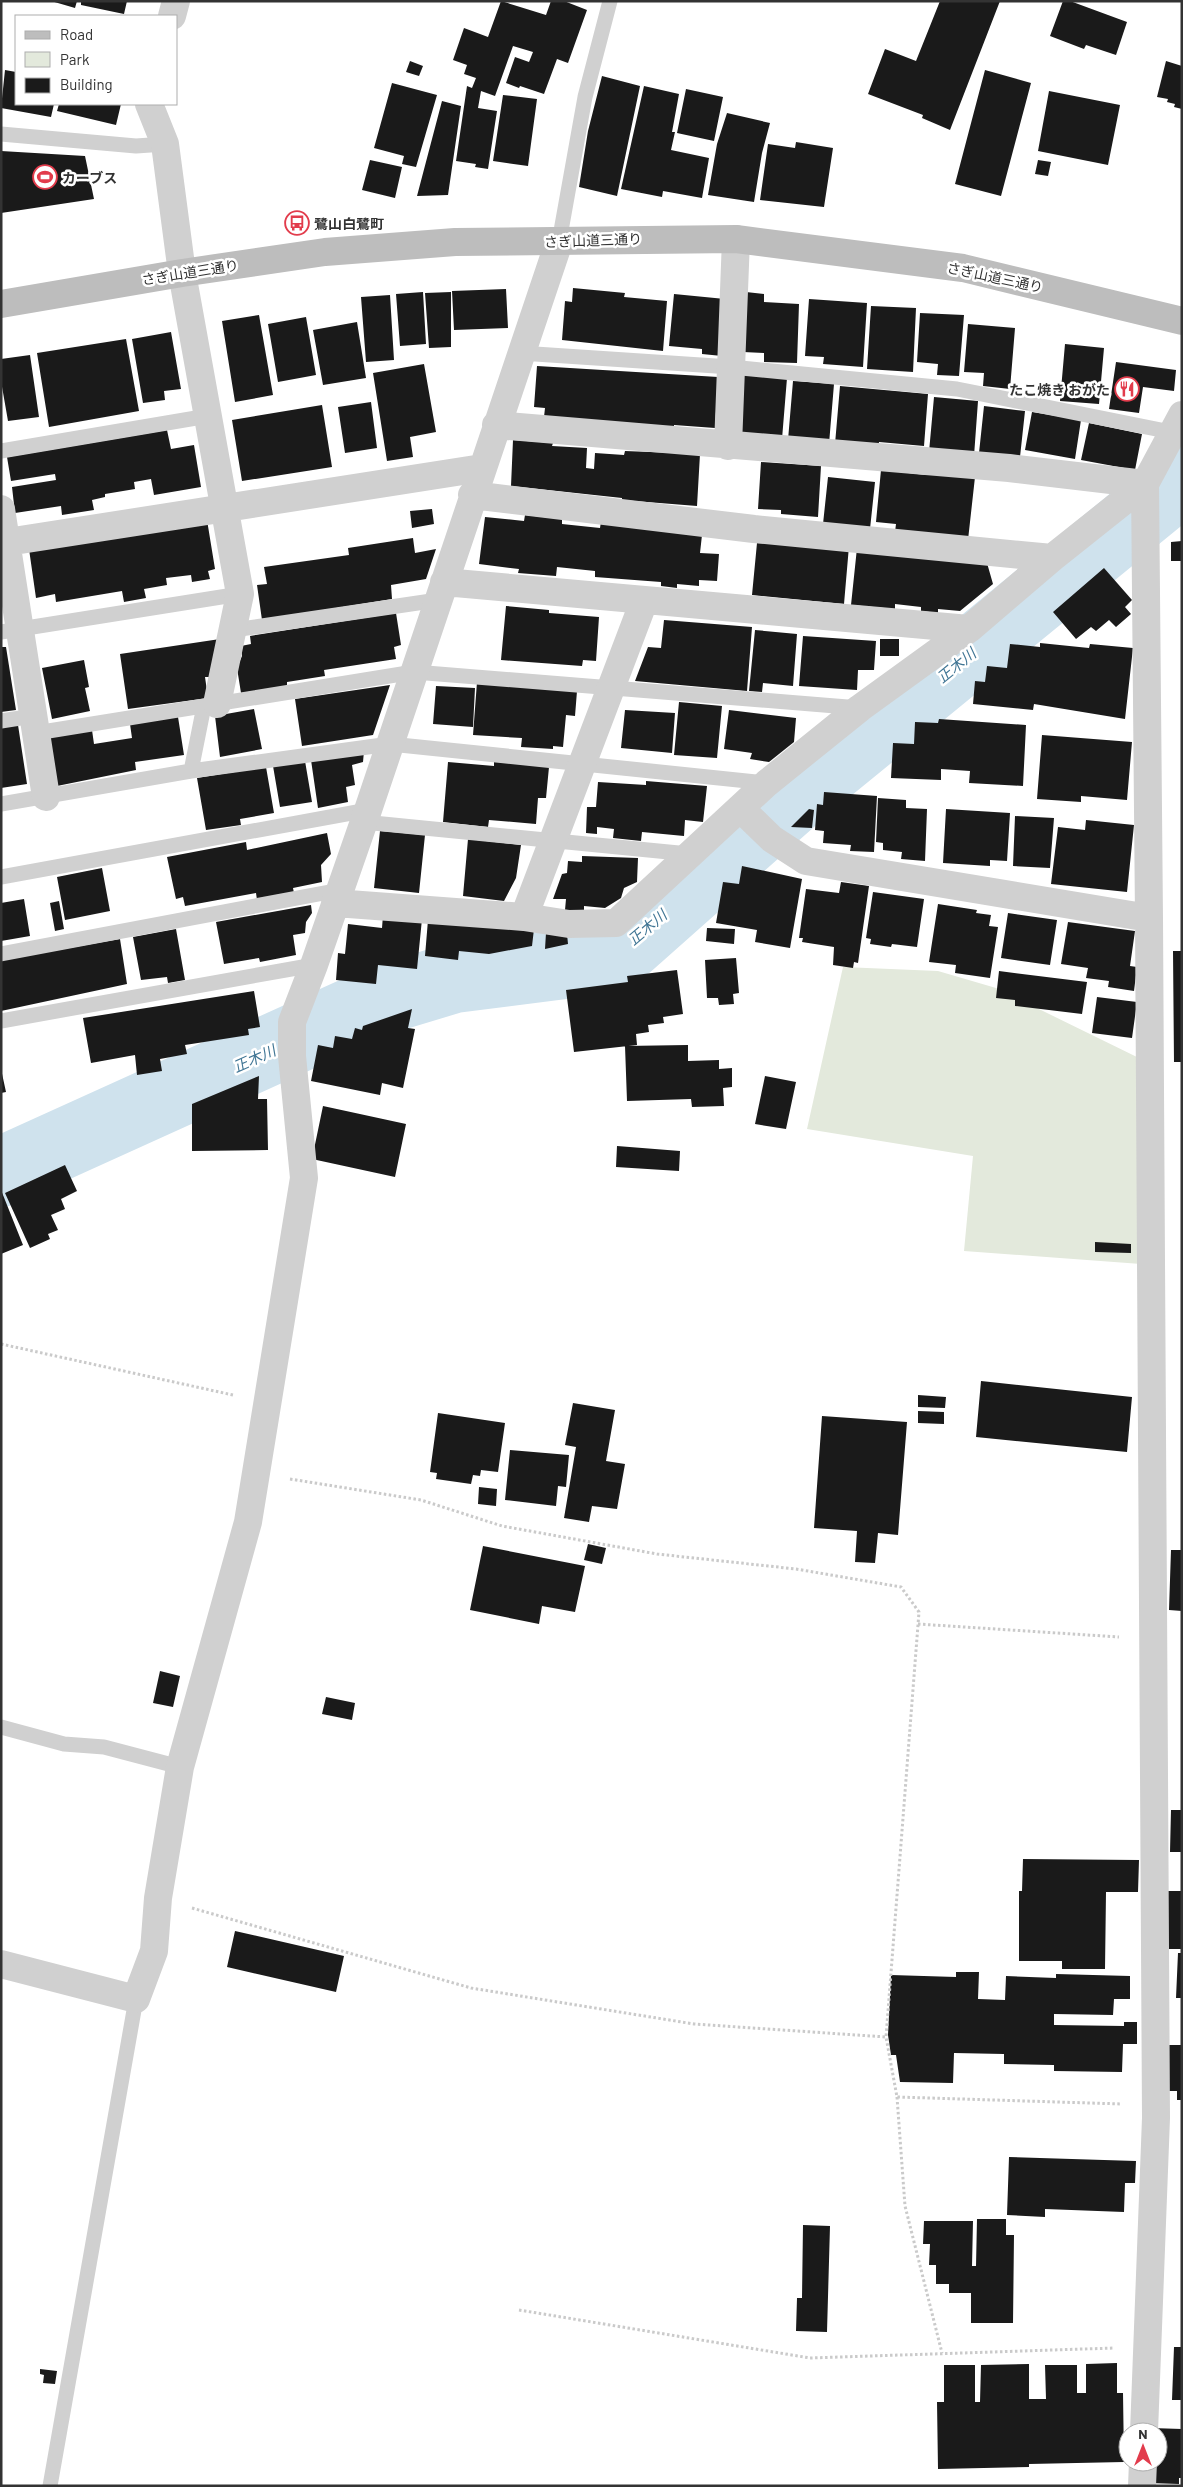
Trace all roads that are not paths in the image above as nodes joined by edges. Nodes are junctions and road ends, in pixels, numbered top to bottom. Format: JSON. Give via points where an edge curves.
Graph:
{"nodes":[{"id":1,"x":176,"y":1,"type":"edge"},
{"id":2,"x":610,"y":1,"type":"edge"},
{"id":3,"x":172,"y":15,"type":"edge"},
{"id":4,"x":149,"y":105,"type":"edge"},
{"id":5,"x":1,"y":134,"type":"edge"},
{"id":6,"x":165,"y":144,"type":"junction"},
{"id":7,"x":736,"y":239,"type":"junction"},
{"id":8,"x":559,"y":242,"type":"junction"},
{"id":9,"x":182,"y":273,"type":"junction"},
{"id":10,"x":1,"y":304,"type":"edge"},
{"id":11,"x":1182,"y":321,"type":"edge"},
{"id":12,"x":520,"y":353,"type":"junction"},
{"id":13,"x":731,"y":368,"type":"junction"},
{"id":14,"x":208,"y":416,"type":"junction"},
{"id":15,"x":1177,"y":423,"type":"edge"},
{"id":16,"x":496,"y":425,"type":"junction"},
{"id":17,"x":728,"y":446,"type":"junction"},
{"id":18,"x":1,"y":451,"type":"edge"},
{"id":19,"x":482,"y":468,"type":"junction"},
{"id":20,"x":1145,"y":488,"type":"junction"},
{"id":21,"x":472,"y":495,"type":"junction"},
{"id":22,"x":1,"y":509,"type":"edge"},
{"id":23,"x":224,"y":509,"type":"junction"},
{"id":24,"x":4,"y":543,"type":"edge"},
{"id":25,"x":1052,"y":558,"type":"junction"},
{"id":26,"x":441,"y":591,"type":"junction"},
{"id":27,"x":240,"y":594,"type":"junction"},
{"id":28,"x":644,"y":601,"type":"junction"},
{"id":29,"x":969,"y":628,"type":"junction"},
{"id":30,"x":234,"y":630,"type":"junction"},
{"id":31,"x":10,"y":631,"type":"edge"},
{"id":32,"x":414,"y":672,"type":"junction"},
{"id":33,"x":610,"y":688,"type":"junction"},
{"id":34,"x":211,"y":705,"type":"junction"},
{"id":35,"x":860,"y":708,"type":"junction"},
{"id":36,"x":1,"y":721,"type":"edge"},
{"id":37,"x":35,"y":725,"type":"junction"},
{"id":38,"x":390,"y":744,"type":"junction"},
{"id":39,"x":582,"y":764,"type":"junction"},
{"id":40,"x":191,"y":771,"type":"junction"},
{"id":41,"x":767,"y":784,"type":"junction"},
{"id":42,"x":46,"y":797,"type":"junction"},
{"id":43,"x":1,"y":804,"type":"edge"},
{"id":44,"x":745,"y":812,"type":"junction"},
{"id":45,"x":365,"y":816,"type":"junction"},
{"id":46,"x":553,"y":841,"type":"junction"},
{"id":47,"x":689,"y":854,"type":"junction"},
{"id":48,"x":1,"y":877,"type":"edge"},
{"id":49,"x":337,"y":897,"type":"junction"},
{"id":50,"x":524,"y":917,"type":"junction"},
{"id":51,"x":1149,"y":918,"type":"junction"},
{"id":52,"x":1,"y":954,"type":"edge"},
{"id":53,"x":314,"y":965,"type":"junction"},
{"id":54,"x":1,"y":1021,"type":"edge"},
{"id":55,"x":1,"y":1728,"type":"edge"},
{"id":56,"x":180,"y":1767,"type":"junction"},
{"id":57,"x":1,"y":1964,"type":"edge"},
{"id":58,"x":136,"y":1999,"type":"junction"},
{"id":59,"x":1144,"y":2422,"type":"edge"},
{"id":60,"x":1143,"y":2472,"type":"edge"},
{"id":61,"x":50,"y":2486,"type":"edge"},
{"id":62,"x":1142,"y":2486,"type":"edge"}],
"edges":[{"from":1,"to":3,"type":"street"},
{"from":2,"to":8,"type":"lane","via":[[585,97]]},
{"from":4,"to":6,"type":"street"},
{"from":5,"to":6,"type":"lane","via":[[136,146]]},
{"from":6,"to":9,"type":"street"},
{"from":7,"to":8,"type":"street","name":"さぎ山道三通り"},
{"from":7,"to":11,"type":"street","name":"さぎ山道三通り","via":[[962,268]]},
{"from":7,"to":13,"type":"street"},
{"from":8,"to":9,"type":"street","name":"さぎ山道三通り","via":[[455,242],[325,252]]},
{"from":8,"to":12,"type":"street"},
{"from":9,"to":10,"type":"street","name":"さぎ山道三通り"},
{"from":9,"to":14,"type":"street"},
{"from":12,"to":13,"type":"lane"},
{"from":12,"to":16,"type":"street"},
{"from":13,"to":15,"type":"lane","via":[[957,389]]},
{"from":13,"to":17,"type":"street"},
{"from":14,"to":18,"type":"lane"},
{"from":14,"to":23,"type":"street"},
{"from":15,"to":20,"type":"street"},
{"from":16,"to":17,"type":"street"},
{"from":16,"to":19,"type":"street"},
{"from":17,"to":20,"type":"street","via":[[1009,468]]},
{"from":19,"to":21,"type":"street"},
{"from":19,"to":23,"type":"street"},
{"from":20,"to":25,"type":"street"},
{"from":20,"to":51,"type":"street"},
{"from":21,"to":25,"type":"street","via":[[754,529]]},
{"from":21,"to":26,"type":"street"},
{"from":22,"to":24,"type":"street"},
{"from":23,"to":24,"type":"street"},
{"from":23,"to":27,"type":"street"},
{"from":24,"to":31,"type":"street"},
{"from":25,"to":29,"type":"street"},
{"from":26,"to":28,"type":"street"},
{"from":26,"to":30,"type":"lane"},
{"from":26,"to":32,"type":"street"},
{"from":27,"to":30,"type":"street"},
{"from":27,"to":31,"type":"lane"},
{"from":28,"to":29,"type":"street"},
{"from":28,"to":33,"type":"street"},
{"from":29,"to":35,"type":"street"},
{"from":30,"to":34,"type":"street"},
{"from":31,"to":37,"type":"street"},
{"from":32,"to":33,"type":"lane"},
{"from":32,"to":34,"type":"lane"},
{"from":32,"to":38,"type":"street"},
{"from":33,"to":35,"type":"lane"},
{"from":33,"to":39,"type":"street"},
{"from":34,"to":37,"type":"lane"},
{"from":34,"to":40,"type":"lane"},
{"from":35,"to":41,"type":"street"},
{"from":36,"to":37,"type":"lane"},
{"from":37,"to":42,"type":"street"},
{"from":38,"to":39,"type":"lane"},
{"from":38,"to":40,"type":"lane"},
{"from":38,"to":45,"type":"street"},
{"from":39,"to":41,"type":"lane"},
{"from":39,"to":46,"type":"street"},
{"from":40,"to":42,"type":"lane"},
{"from":41,"to":44,"type":"street"},
{"from":42,"to":43,"type":"lane"},
{"from":44,"to":47,"type":"street"},
{"from":44,"to":51,"type":"street","via":[[772,839],[806,861]]},
{"from":45,"to":46,"type":"lane"},
{"from":45,"to":48,"type":"lane"},
{"from":45,"to":49,"type":"street"},
{"from":46,"to":47,"type":"lane"},
{"from":46,"to":50,"type":"street"},
{"from":47,"to":50,"type":"street","via":[[616,923],[569,924]]},
{"from":49,"to":50,"type":"street"},
{"from":49,"to":52,"type":"lane"},
{"from":49,"to":53,"type":"street"},
{"from":51,"to":59,"type":"street","via":[[1156,2118]]},
{"from":53,"to":54,"type":"lane"},
{"from":53,"to":56,"type":"street","via":[[292,1022],[292,1056],[304,1178],[268,1403],[248,1522]]},
{"from":55,"to":56,"type":"lane","via":[[64,1744],[104,1747]]},
{"from":56,"to":58,"type":"street","via":[[158,1898],[154,1950]]},
{"from":57,"to":58,"type":"street"},
{"from":58,"to":61,"type":"lane"},
{"from":60,"to":62,"type":"street"}]}
